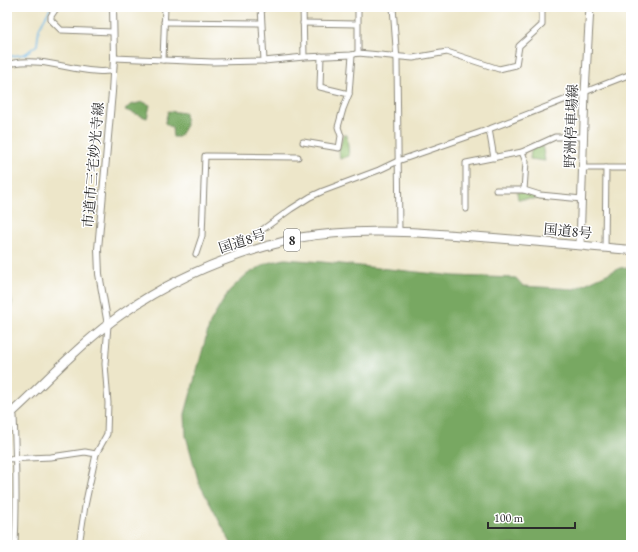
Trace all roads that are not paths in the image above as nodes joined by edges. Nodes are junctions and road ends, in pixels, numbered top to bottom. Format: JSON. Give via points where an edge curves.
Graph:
{"nodes":[{"id":1,"x":57,"y":7,"type":"edge"},
{"id":2,"x":113,"y":7,"type":"edge"},
{"id":3,"x":165,"y":7,"type":"edge"},
{"id":4,"x":261,"y":7,"type":"edge"},
{"id":5,"x":302,"y":7,"type":"edge"},
{"id":6,"x":358,"y":7,"type":"edge"},
{"id":7,"x":393,"y":7,"type":"edge"},
{"id":8,"x":542,"y":7,"type":"edge"},
{"id":9,"x":590,"y":7,"type":"edge"},
{"id":10,"x":164,"y":22,"type":"junction"},
{"id":11,"x":261,"y":23,"type":"junction"},
{"id":12,"x":303,"y":23,"type":"junction"},
{"id":13,"x":357,"y":24,"type":"junction"},
{"id":14,"x":113,"y":32,"type":"junction"},
{"id":15,"x":358,"y":53,"type":"junction"},
{"id":16,"x":352,"y":55,"type":"junction"},
{"id":17,"x":321,"y":56,"type":"junction"},
{"id":18,"x":396,"y":56,"type":"junction"},
{"id":19,"x":304,"y":57,"type":"junction"},
{"id":20,"x":114,"y":58,"type":"junction"},
{"id":21,"x":164,"y":60,"type":"junction"},
{"id":22,"x":264,"y":61,"type":"junction"},
{"id":23,"x":14,"y":63,"type":"dead end"},
{"id":24,"x":112,"y":71,"type":"junction"},
{"id":25,"x":631,"y":74,"type":"edge"},
{"id":26,"x":585,"y":92,"type":"junction"},
{"id":27,"x":349,"y":94,"type":"junction"},
{"id":28,"x":489,"y":129,"type":"junction"},
{"id":29,"x":584,"y":137,"type":"junction"},
{"id":30,"x":303,"y":142,"type":"dead end"},
{"id":31,"x":522,"y":152,"type":"junction"},
{"id":32,"x":298,"y":157,"type":"dead end"},
{"id":33,"x":494,"y":158,"type":"junction"},
{"id":34,"x":398,"y":161,"type":"junction"},
{"id":35,"x":583,"y":168,"type":"junction"},
{"id":36,"x":606,"y":168,"type":"junction"},
{"id":37,"x":631,"y":168,"type":"edge"},
{"id":38,"x":496,"y":190,"type":"dead end"},
{"id":39,"x":524,"y":190,"type":"junction"},
{"id":40,"x":582,"y":199,"type":"junction"},
{"id":41,"x":466,"y":209,"type":"dead end"},
{"id":42,"x":399,"y":231,"type":"junction"},
{"id":43,"x":580,"y":245,"type":"junction"},
{"id":44,"x":605,"y":248,"type":"junction"},
{"id":45,"x":631,"y":250,"type":"edge"},
{"id":46,"x":196,"y":254,"type":"dead end"},
{"id":47,"x":237,"y":255,"type":"junction"},
{"id":48,"x":108,"y":325,"type":"junction"},
{"id":49,"x":9,"y":415,"type":"edge"},
{"id":50,"x":96,"y":454,"type":"junction"},
{"id":51,"x":7,"y":459,"type":"edge"},
{"id":52,"x":16,"y":459,"type":"junction"},
{"id":53,"x":15,"y":545,"type":"edge"},
{"id":54,"x":79,"y":545,"type":"edge"}],
"edges":[{"from":1,"to":14,"type":"street","via":[[51,20],[61,30]]},
{"from":2,"to":14,"type":"street","name":"市道市三宅妙光寺線"},
{"from":3,"to":10,"type":"street"},
{"from":4,"to":11,"type":"street"},
{"from":5,"to":12,"type":"street"},
{"from":6,"to":13,"type":"street"},
{"from":7,"to":18,"type":"street"},
{"from":8,"to":18,"type":"street","via":[[542,24],[518,46],[516,64],[499,69],[447,52],[413,58]]},
{"from":9,"to":26,"type":"main road","name":"野洲停車場線"},
{"from":10,"to":11,"type":"street"},
{"from":10,"to":21,"type":"street"},
{"from":11,"to":22,"type":"street"},
{"from":12,"to":13,"type":"street"},
{"from":12,"to":19,"type":"street"},
{"from":13,"to":15,"type":"street"},
{"from":14,"to":20,"type":"street","name":"市道市三宅妙光寺線"},
{"from":15,"to":16,"type":"street"},
{"from":15,"to":18,"type":"street"},
{"from":16,"to":17,"type":"street"},
{"from":16,"to":27,"type":"street"},
{"from":17,"to":19,"type":"street"},
{"from":17,"to":27,"type":"street","via":[[320,87]]},
{"from":18,"to":34,"type":"street"},
{"from":19,"to":22,"type":"street"},
{"from":20,"to":21,"type":"street"},
{"from":20,"to":24,"type":"street","name":"市道市三宅妙光寺線"},
{"from":21,"to":22,"type":"street"},
{"from":23,"to":24,"type":"street","via":[[37,61],[93,71]]},
{"from":24,"to":48,"type":"street","name":"市道市三宅妙光寺線","via":[[98,249],[99,274]]},
{"from":25,"to":26,"type":"street"},
{"from":26,"to":28,"type":"street"},
{"from":26,"to":29,"type":"main road","name":"野洲停車場線"},
{"from":27,"to":30,"type":"street","via":[[338,127],[341,136],[339,148]]},
{"from":28,"to":33,"type":"street"},
{"from":28,"to":34,"type":"street"},
{"from":29,"to":31,"type":"street","via":[[555,137]]},
{"from":29,"to":35,"type":"main road","name":"野洲停車場線"},
{"from":31,"to":33,"type":"street"},
{"from":31,"to":39,"type":"street","via":[[526,162]]},
{"from":32,"to":46,"type":"street","via":[[206,156],[202,236]]},
{"from":33,"to":41,"type":"street","via":[[466,164]]},
{"from":34,"to":42,"type":"street"},
{"from":34,"to":47,"type":"street","via":[[310,197],[242,245]]},
{"from":35,"to":36,"type":"street"},
{"from":35,"to":40,"type":"main road","name":"野洲停車場線"},
{"from":36,"to":37,"type":"street"},
{"from":36,"to":44,"type":"street"},
{"from":38,"to":39,"type":"street"},
{"from":39,"to":40,"type":"street","via":[[540,195]]},
{"from":40,"to":43,"type":"main road","name":"野洲停車場線"},
{"from":42,"to":43,"type":"highway","name":"国道8号","number":"8"},
{"from":42,"to":47,"type":"highway","name":"国道8号","number":"8","via":[[317,235]]},
{"from":43,"to":44,"type":"highway","name":"国道8号","number":"8"},
{"from":44,"to":45,"type":"highway","name":"国道8号","number":"8"},
{"from":47,"to":48,"type":"highway","name":"国道8号","number":"8","via":[[170,284]]},
{"from":48,"to":49,"type":"highway","name":"国道8号","number":"8"},
{"from":48,"to":50,"type":"street","via":[[105,364],[107,434]]},
{"from":49,"to":52,"type":"street","via":[[14,416]]},
{"from":50,"to":52,"type":"street","via":[[85,452]]},
{"from":50,"to":54,"type":"street"},
{"from":51,"to":52,"type":"street"},
{"from":52,"to":53,"type":"street"}]}
